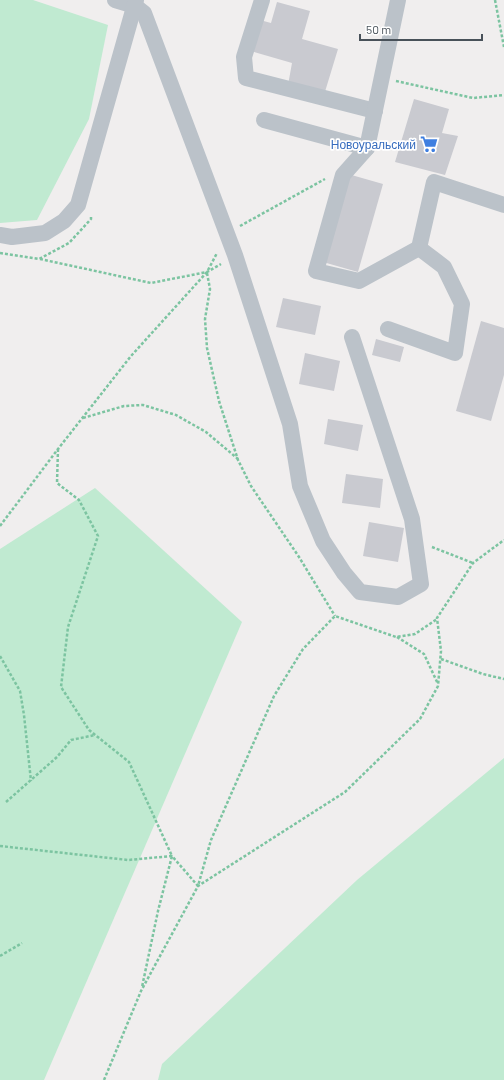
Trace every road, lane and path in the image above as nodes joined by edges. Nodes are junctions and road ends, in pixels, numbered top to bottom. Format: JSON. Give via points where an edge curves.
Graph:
{"nodes":[{"id":1,"x":115,"y":0,"type":"edge"},
{"id":2,"x":262,"y":0,"type":"edge"},
{"id":3,"x":398,"y":0,"type":"edge"},
{"id":4,"x":495,"y":0,"type":"edge"},
{"id":5,"x":136,"y":3,"type":"edge"},
{"id":6,"x":504,"y":47,"type":"edge"},
{"id":7,"x":382,"y":78,"type":"junction"},
{"id":8,"x":504,"y":95,"type":"edge"},
{"id":9,"x":375,"y":111,"type":"junction"},
{"id":10,"x":264,"y":120,"type":"dead end"},
{"id":11,"x":367,"y":148,"type":"junction"},
{"id":12,"x":343,"y":175,"type":"junction"},
{"id":13,"x":504,"y":205,"type":"edge"},
{"id":14,"x":227,"y":233,"type":"junction"},
{"id":15,"x":0,"y":235,"type":"edge"},
{"id":16,"x":419,"y":248,"type":"junction"},
{"id":17,"x":39,"y":259,"type":"dead end"},
{"id":18,"x":207,"y":272,"type":"junction"},
{"id":19,"x":388,"y":329,"type":"dead end"},
{"id":20,"x":352,"y":336,"type":"dead end"},
{"id":21,"x":82,"y":418,"type":"junction"},
{"id":22,"x":58,"y":449,"type":"junction"},
{"id":23,"x":238,"y":460,"type":"junction"},
{"id":24,"x":0,"y":526,"type":"edge"},
{"id":25,"x":504,"y":540,"type":"edge"},
{"id":26,"x":416,"y":541,"type":"junction"},
{"id":27,"x":473,"y":563,"type":"junction"},
{"id":28,"x":335,"y":616,"type":"junction"},
{"id":29,"x":437,"y":618,"type":"junction"},
{"id":30,"x":396,"y":637,"type":"junction"},
{"id":31,"x":0,"y":656,"type":"edge"},
{"id":32,"x":441,"y":658,"type":"junction"},
{"id":33,"x":504,"y":679,"type":"edge"},
{"id":34,"x":438,"y":686,"type":"junction"},
{"id":35,"x":95,"y":735,"type":"junction"},
{"id":36,"x":30,"y":781,"type":"junction"},
{"id":37,"x":6,"y":802,"type":"dead end"},
{"id":38,"x":0,"y":846,"type":"edge"},
{"id":39,"x":172,"y":856,"type":"junction"},
{"id":40,"x":198,"y":886,"type":"junction"},
{"id":41,"x":22,"y":943,"type":"dead end"},
{"id":42,"x":0,"y":956,"type":"edge"},
{"id":43,"x":141,"y":991,"type":"junction"},
{"id":44,"x":104,"y":1080,"type":"edge"}],
"edges":[{"from":1,"to":5,"type":"street"},
{"from":2,"to":9,"type":"street","via":[[244,57],[246,78]]},
{"from":3,"to":7,"type":"street"},
{"from":4,"to":6,"type":"path"},
{"from":5,"to":14,"type":"street","via":[[144,13]]},
{"from":5,"to":15,"type":"street","via":[[78,204],[64,221],[45,233],[12,237]]},
{"from":7,"to":8,"type":"path","via":[[473,98]]},
{"from":7,"to":9,"type":"street"},
{"from":9,"to":11,"type":"street"},
{"from":10,"to":11,"type":"street"},
{"from":11,"to":12,"type":"street"},
{"from":12,"to":14,"type":"path","via":[[331,176]]},
{"from":12,"to":16,"type":"street","via":[[316,271],[359,281]]},
{"from":13,"to":16,"type":"street","via":[[434,182]]},
{"from":14,"to":26,"type":"street","via":[[290,424],[300,486],[323,541],[360,592],[398,597],[421,584]]},
{"from":16,"to":19,"type":"street","via":[[444,267],[462,304],[455,353]]},
{"from":17,"to":18,"type":"path","via":[[151,283]]},
{"from":18,"to":21,"type":"path","via":[[132,356]]},
{"from":18,"to":23,"type":"path","via":[[210,289],[205,319],[207,348],[219,401]]},
{"from":20,"to":26,"type":"street","via":[[412,520]]},
{"from":21,"to":22,"type":"path"},
{"from":21,"to":23,"type":"path","via":[[124,406],[143,405],[176,415],[206,432]]},
{"from":22,"to":24,"type":"path"},
{"from":22,"to":35,"type":"path","via":[[58,483],[79,500],[98,536],[68,627],[61,687],[88,730]]},
{"from":23,"to":28,"type":"path","via":[[251,486]]},
{"from":25,"to":27,"type":"path"},
{"from":26,"to":27,"type":"path"},
{"from":27,"to":29,"type":"path"},
{"from":28,"to":30,"type":"path"},
{"from":28,"to":40,"type":"path","via":[[303,649],[274,696],[211,840]]},
{"from":29,"to":30,"type":"path","via":[[415,634]]},
{"from":29,"to":32,"type":"path"},
{"from":30,"to":34,"type":"path","via":[[424,654]]},
{"from":31,"to":36,"type":"path","via":[[20,691]]},
{"from":32,"to":33,"type":"path"},
{"from":32,"to":34,"type":"path"},
{"from":34,"to":40,"type":"path","via":[[420,719],[345,792]]},
{"from":35,"to":36,"type":"path","via":[[71,740],[57,757]]},
{"from":35,"to":39,"type":"path","via":[[129,762]]},
{"from":36,"to":37,"type":"path"},
{"from":38,"to":39,"type":"path","via":[[128,860]]},
{"from":39,"to":40,"type":"path"},
{"from":39,"to":43,"type":"path"},
{"from":40,"to":43,"type":"path"},
{"from":41,"to":42,"type":"path"},
{"from":43,"to":44,"type":"path"}]}
